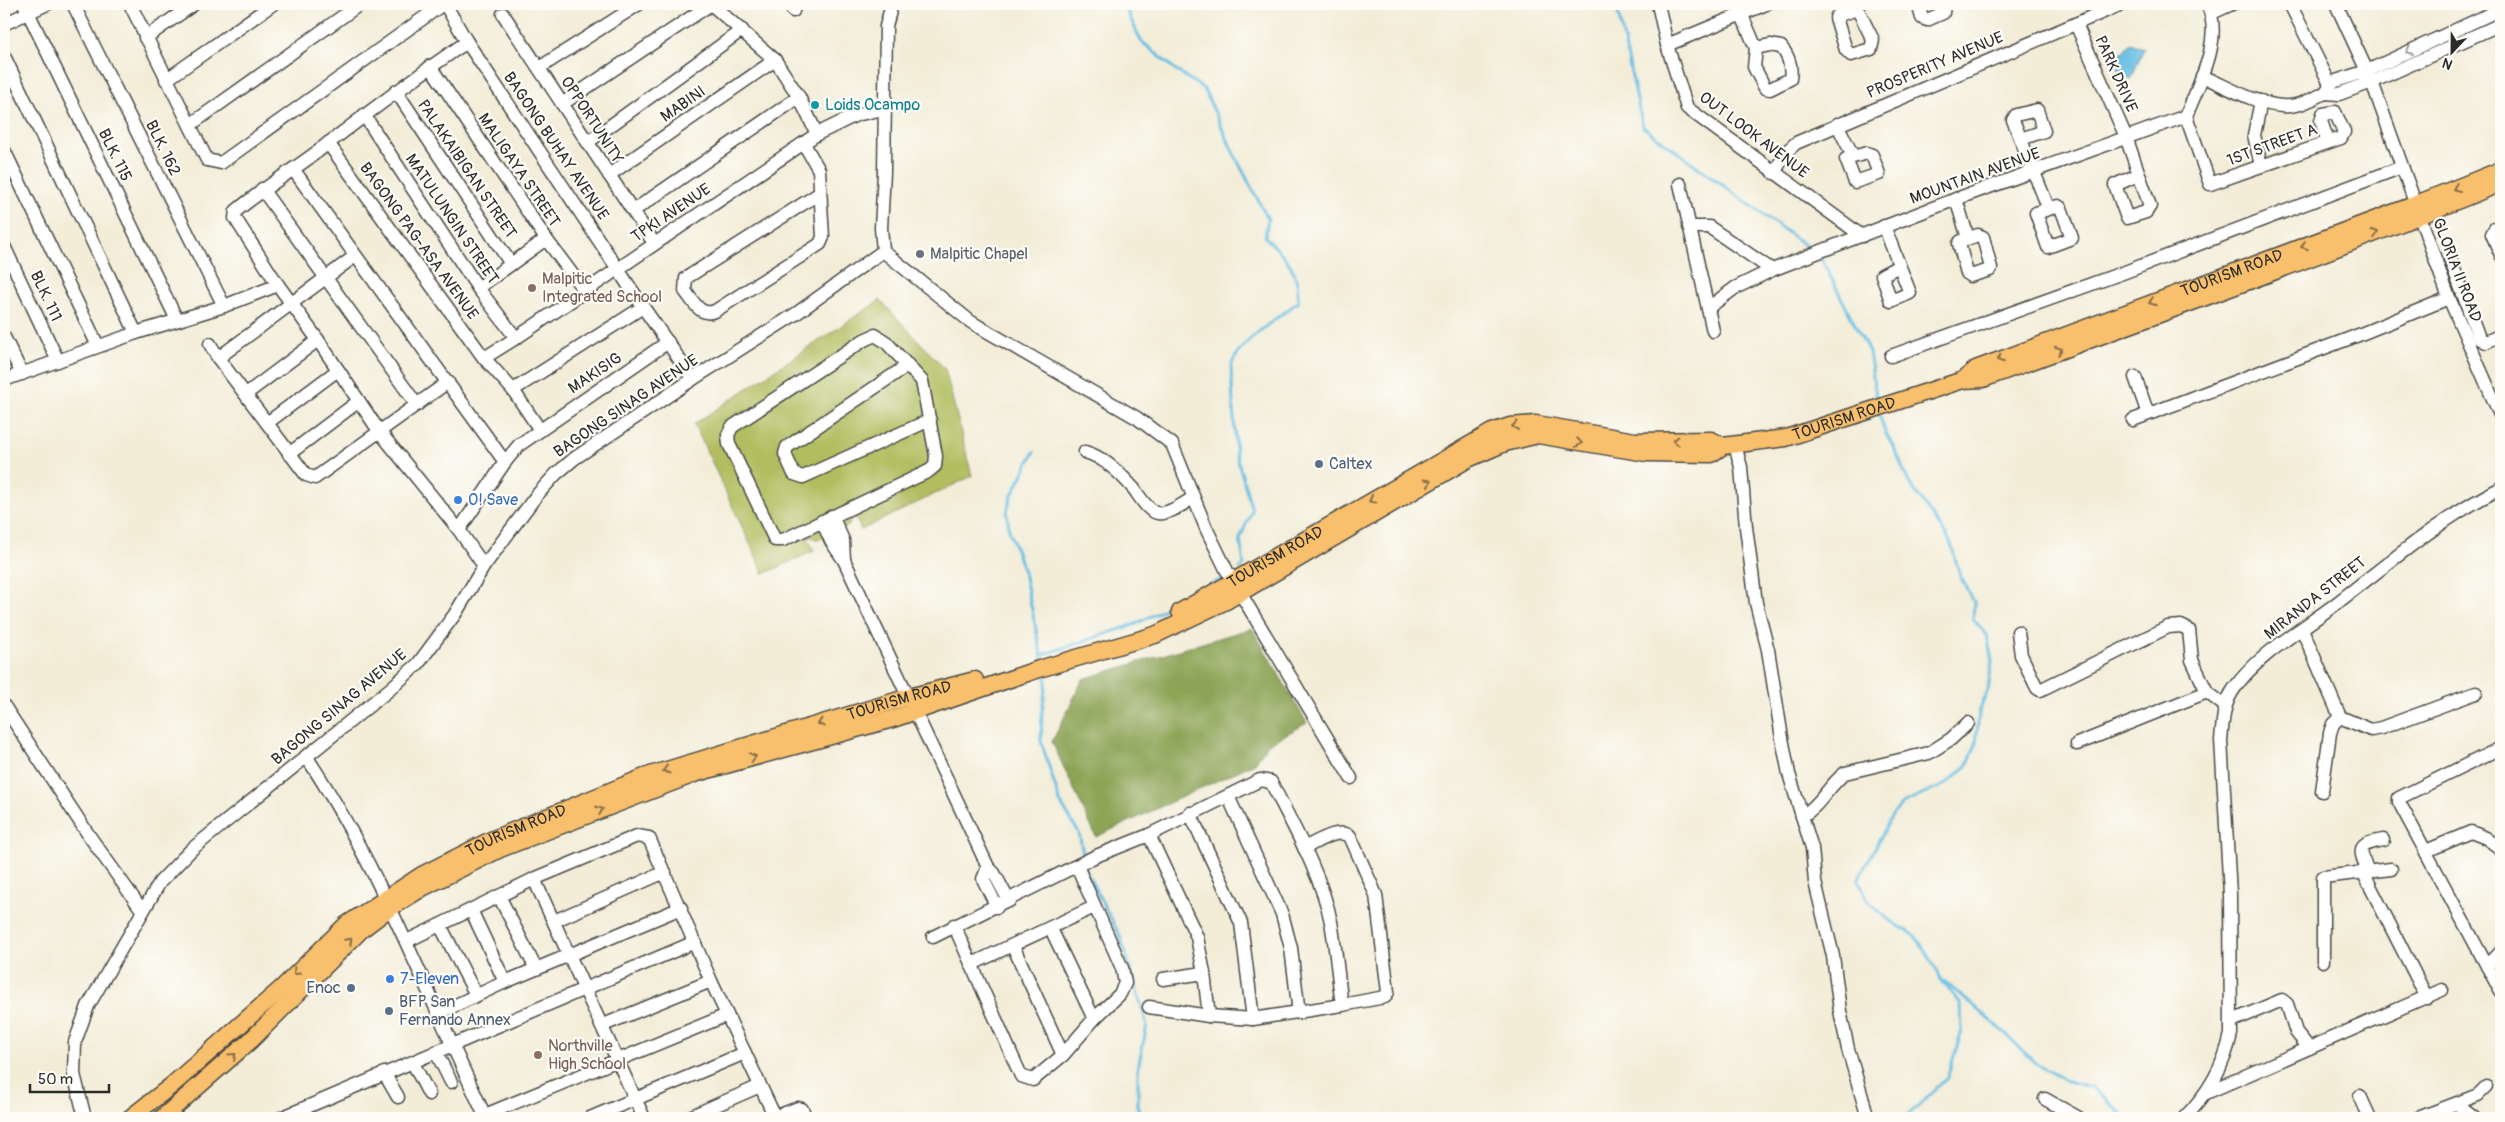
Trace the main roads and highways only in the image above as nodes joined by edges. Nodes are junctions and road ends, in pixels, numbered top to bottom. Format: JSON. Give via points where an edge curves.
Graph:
{"nodes":[{"id":1,"x":2501,"y":170,"type":"edge"},
{"id":2,"x":2501,"y":183,"type":"edge"},
{"id":3,"x":2417,"y":211,"type":"junction"},
{"id":4,"x":388,"y":902,"type":"junction"},
{"id":5,"x":130,"y":1118,"type":"edge"},
{"id":6,"x":162,"y":1118,"type":"edge"}],
"edges":[{"from":1,"to":3,"type":"main road","name":"TOURISM ROAD","one_way":true},
{"from":2,"to":3,"type":"main road","name":"TOURISM ROAD"},
{"from":3,"to":4,"type":"main road","name":"TOURISM ROAD","via":[[2071,332],[1976,368],[1963,380],[1786,438],[1729,446],[1711,440],[1644,441],[1536,424],[1510,426],[1492,432],[1175,615],[1038,667],[648,776],[491,840],[422,875]]},
{"from":4,"to":5,"type":"main road","name":"TOURISM ROAD","one_way":true,"via":[[346,925],[283,987]]},
{"from":6,"to":4,"type":"main road","name":"TOURISM ROAD","one_way":true,"via":[[251,1040]]}]}
